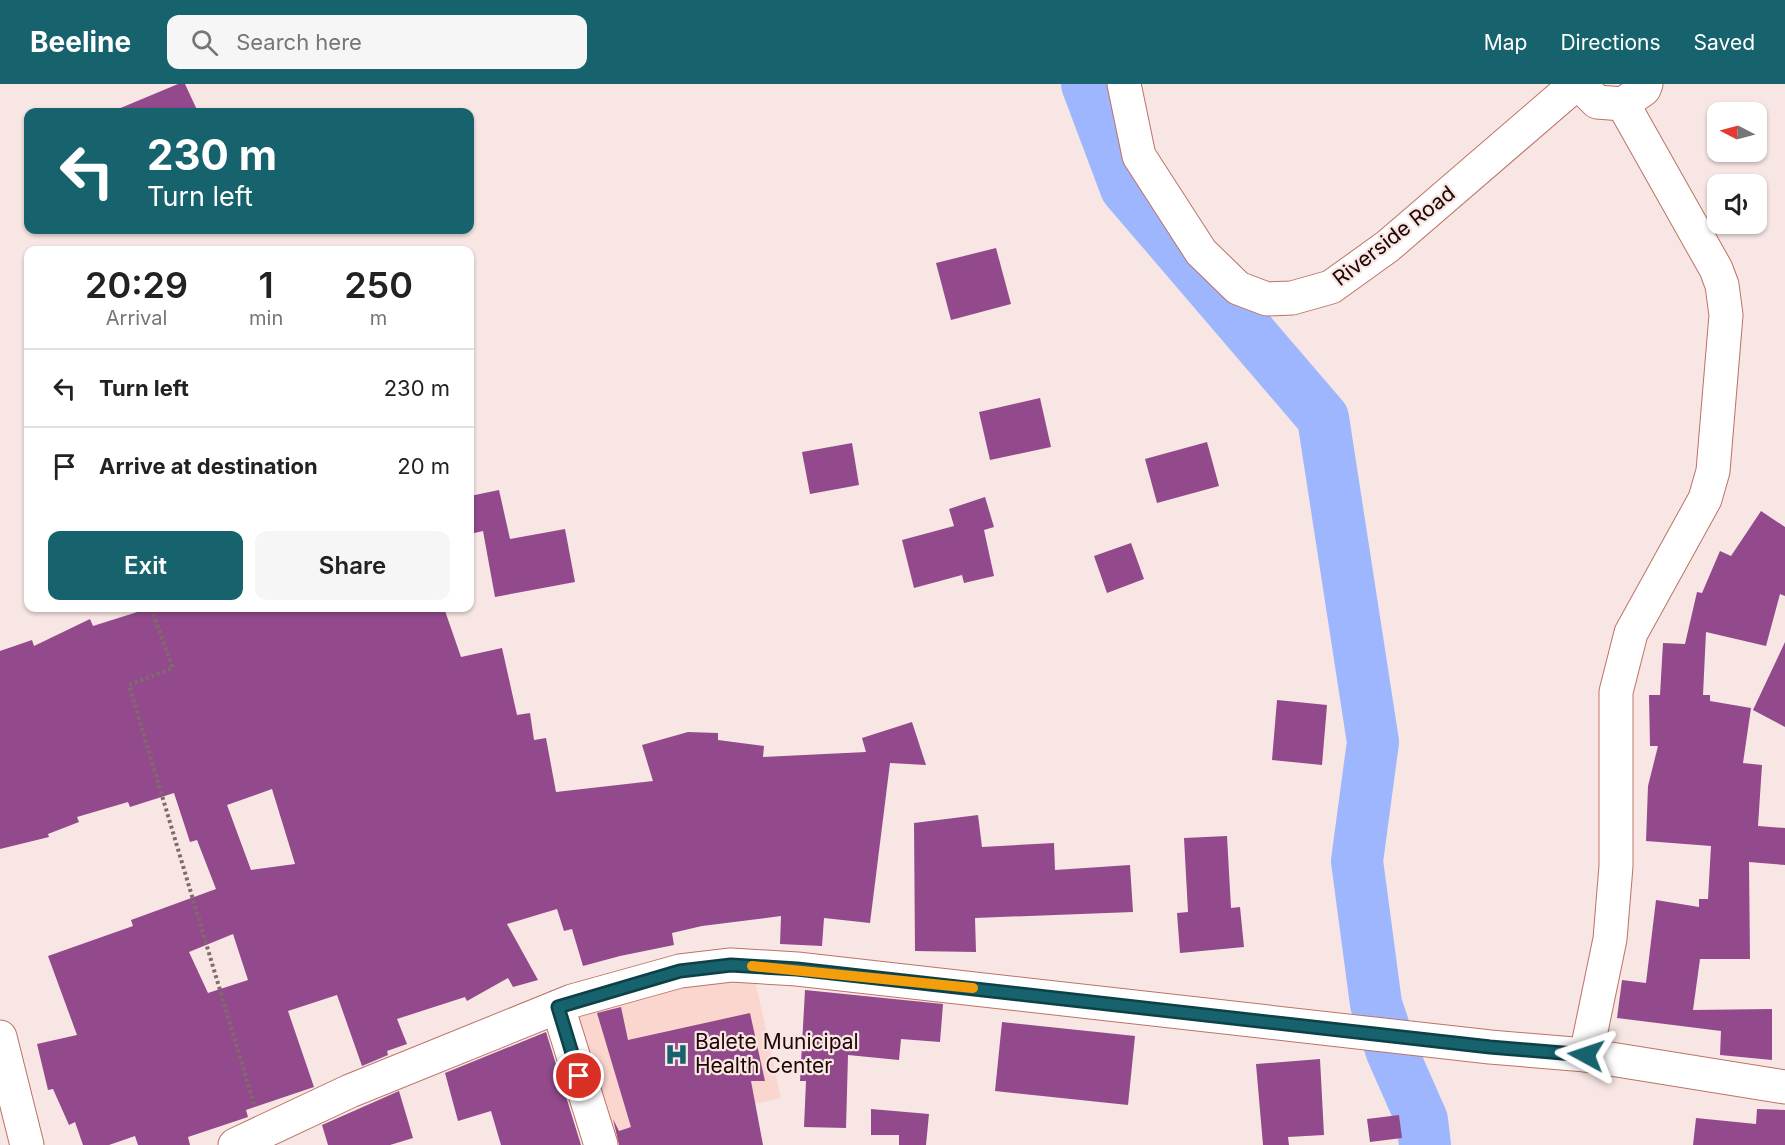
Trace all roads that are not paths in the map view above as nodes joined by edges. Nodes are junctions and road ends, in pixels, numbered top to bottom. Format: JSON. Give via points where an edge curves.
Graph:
{"nodes":[{"id":1,"x":1124,"y":84,"type":"edge"},
{"id":2,"x":1577,"y":84,"type":"edge"},
{"id":3,"x":1635,"y":94,"type":"edge"},
{"id":4,"x":558,"y":1007,"type":"junction"},
{"id":5,"x":0,"y":1037,"type":"edge"},
{"id":6,"x":1586,"y":1055,"type":"junction"},
{"id":7,"x":1785,"y":1087,"type":"edge"},
{"id":8,"x":248,"y":1138,"type":"edge"},
{"id":9,"x":27,"y":1145,"type":"edge"},
{"id":10,"x":601,"y":1145,"type":"edge"}],
"edges":[{"from":1,"to":2,"type":"street","name":"Riverside Road","via":[[1139,156],[1201,252],[1238,288],[1267,299],[1292,298],[1331,287],[1388,246]]},
{"from":2,"to":3,"type":"street","via":[[1597,102]]},
{"from":3,"to":6,"type":"street","via":[[1716,269],[1726,315],[1713,471],[1705,500],[1630,633],[1617,692],[1616,866],[1610,939]]},
{"from":4,"to":6,"type":"street","via":[[680,971],[731,965]]},
{"from":4,"to":8,"type":"street","via":[[350,1091]]},
{"from":4,"to":10,"type":"street"},
{"from":5,"to":9,"type":"street"},
{"from":6,"to":7,"type":"street"}]}
